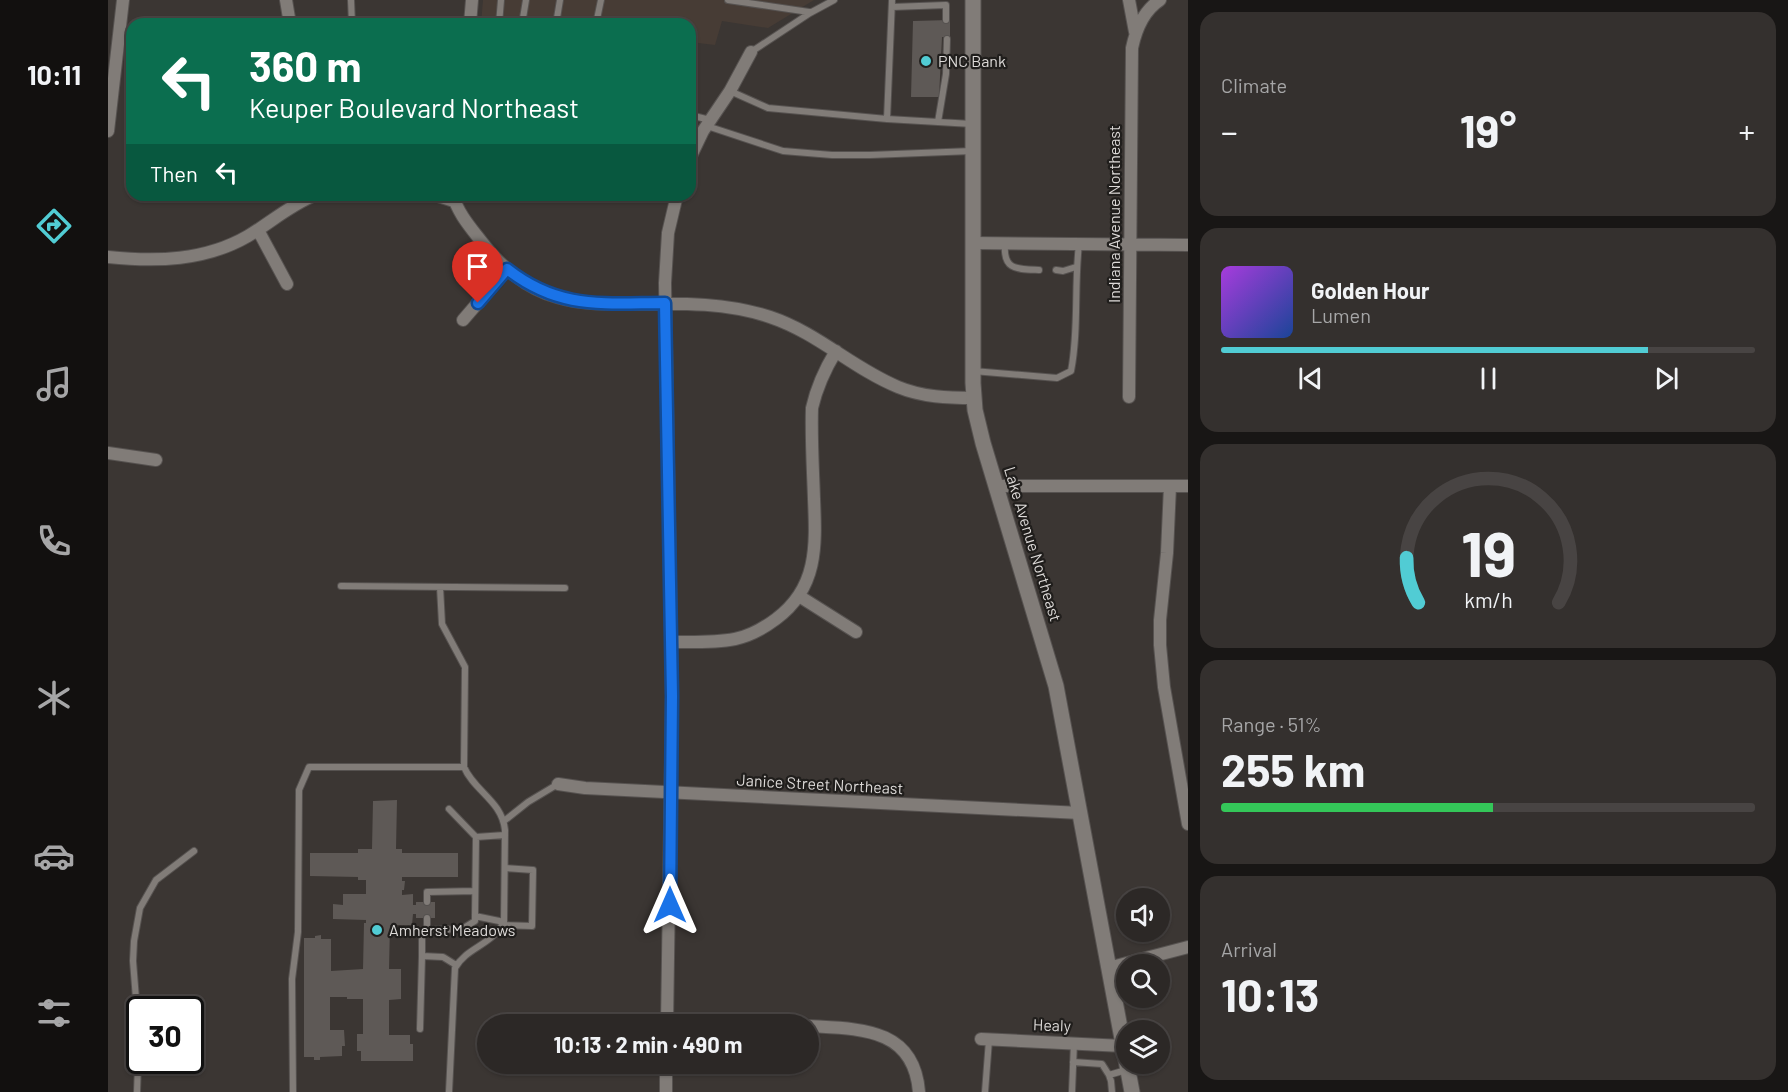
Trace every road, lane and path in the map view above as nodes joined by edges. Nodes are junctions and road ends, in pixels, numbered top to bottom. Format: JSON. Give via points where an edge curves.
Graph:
{"nodes":[{"id":1,"x":123,"y":0,"type":"edge"},
{"id":2,"x":286,"y":0,"type":"edge"},
{"id":3,"x":351,"y":0,"type":"edge"},
{"id":4,"x":472,"y":0,"type":"edge"},
{"id":5,"x":501,"y":0,"type":"edge"},
{"id":6,"x":526,"y":0,"type":"edge"},
{"id":7,"x":560,"y":0,"type":"edge"},
{"id":8,"x":601,"y":0,"type":"edge"},
{"id":9,"x":728,"y":0,"type":"edge"},
{"id":10,"x":834,"y":0,"type":"edge"},
{"id":11,"x":973,"y":0,"type":"edge"},
{"id":12,"x":1129,"y":0,"type":"edge"},
{"id":13,"x":1160,"y":0,"type":"edge"},
{"id":14,"x":892,"y":4,"type":"edge"},
{"id":15,"x":810,"y":13,"type":"junction"},
{"id":16,"x":289,"y":18,"type":"edge"},
{"id":17,"x":352,"y":18,"type":"edge"},
{"id":18,"x":470,"y":18,"type":"edge"},
{"id":19,"x":500,"y":18,"type":"edge"},
{"id":20,"x":523,"y":18,"type":"edge"},
{"id":21,"x":557,"y":18,"type":"edge"},
{"id":22,"x":597,"y":18,"type":"edge"},
{"id":23,"x":946,"y":20,"type":"dead end"},
{"id":24,"x":1135,"y":32,"type":"junction"},
{"id":25,"x":947,"y":39,"type":"dead end"},
{"id":26,"x":751,"y":52,"type":"joint"},
{"id":27,"x":730,"y":91,"type":"junction"},
{"id":28,"x":696,"y":118,"type":"edge"},
{"id":29,"x":887,"y":119,"type":"junction"},
{"id":30,"x":938,"y":122,"type":"junction"},
{"id":31,"x":708,"y":123,"type":"junction"},
{"id":32,"x":972,"y":124,"type":"junction"},
{"id":33,"x":108,"y":131,"type":"edge"},
{"id":34,"x":696,"y":146,"type":"edge"},
{"id":35,"x":972,"y":151,"type":"junction"},
{"id":36,"x":296,"y":201,"type":"edge"},
{"id":37,"x":456,"y":201,"type":"edge"},
{"id":38,"x":676,"y":201,"type":"edge"},
{"id":39,"x":258,"y":230,"type":"junction"},
{"id":40,"x":973,"y":243,"type":"junction"},
{"id":41,"x":1005,"y":243,"type":"junction"},
{"id":42,"x":1079,"y":244,"type":"junction"},
{"id":43,"x":1130,"y":245,"type":"junction"},
{"id":44,"x":1188,"y":245,"type":"edge"},
{"id":45,"x":108,"y":257,"type":"edge"},
{"id":46,"x":1076,"y":267,"type":"junction"},
{"id":47,"x":507,"y":269,"type":"junction"},
{"id":48,"x":1039,"y":270,"type":"dead end"},
{"id":49,"x":1056,"y":270,"type":"dead end"},
{"id":50,"x":287,"y":284,"type":"dead end"},
{"id":51,"x":665,"y":303,"type":"junction"},
{"id":52,"x":463,"y":320,"type":"dead end"},
{"id":53,"x":836,"y":351,"type":"junction"},
{"id":54,"x":973,"y":371,"type":"junction"},
{"id":55,"x":1129,"y":397,"type":"dead end"},
{"id":56,"x":974,"y":398,"type":"junction"},
{"id":57,"x":108,"y":453,"type":"edge"},
{"id":58,"x":156,"y":460,"type":"dead end"},
{"id":59,"x":996,"y":486,"type":"junction"},
{"id":60,"x":1170,"y":486,"type":"junction"},
{"id":61,"x":1188,"y":486,"type":"edge"},
{"id":62,"x":341,"y":586,"type":"dead end"},
{"id":63,"x":440,"y":587,"type":"junction"},
{"id":64,"x":565,"y":588,"type":"dead end"},
{"id":65,"x":799,"y":596,"type":"junction"},
{"id":66,"x":856,"y":632,"type":"dead end"},
{"id":67,"x":671,"y":642,"type":"junction"},
{"id":68,"x":464,"y":766,"type":"junction"},
{"id":69,"x":558,"y":784,"type":"joint"},
{"id":70,"x":671,"y":793,"type":"junction"},
{"id":71,"x":1186,"y":796,"type":"edge"},
{"id":72,"x":449,"y":809,"type":"dead end"},
{"id":73,"x":1080,"y":813,"type":"junction"},
{"id":74,"x":504,"y":822,"type":"junction"},
{"id":75,"x":1188,"y":824,"type":"edge"},
{"id":76,"x":505,"y":835,"type":"junction"},
{"id":77,"x":476,"y":837,"type":"junction"},
{"id":78,"x":194,"y":851,"type":"dead end"},
{"id":79,"x":506,"y":868,"type":"junction"},
{"id":80,"x":475,"y":891,"type":"junction"},
{"id":81,"x":427,"y":902,"type":"dead end"},
{"id":82,"x":475,"y":916,"type":"junction"},
{"id":83,"x":428,"y":918,"type":"dead end"},
{"id":84,"x":503,"y":924,"type":"junction"},
{"id":85,"x":427,"y":930,"type":"junction"},
{"id":86,"x":1188,"y":947,"type":"edge"},
{"id":87,"x":422,"y":956,"type":"junction"},
{"id":88,"x":456,"y":965,"type":"junction"},
{"id":89,"x":1108,"y":968,"type":"junction"},
{"id":90,"x":667,"y":1014,"type":"edge"},
{"id":91,"x":1118,"y":1020,"type":"edge"},
{"id":92,"x":819,"y":1027,"type":"edge"},
{"id":93,"x":420,"y":1029,"type":"dead end"},
{"id":94,"x":985,"y":1039,"type":"joint"},
{"id":95,"x":1074,"y":1042,"type":"junction"},
{"id":96,"x":1116,"y":1045,"type":"edge"},
{"id":97,"x":1073,"y":1062,"type":"junction"},
{"id":98,"x":1116,"y":1073,"type":"edge"},
{"id":99,"x":666,"y":1074,"type":"edge"},
{"id":100,"x":1129,"y":1074,"type":"edge"},
{"id":101,"x":1109,"y":1075,"type":"junction"},
{"id":102,"x":137,"y":1092,"type":"edge"},
{"id":103,"x":293,"y":1092,"type":"edge"},
{"id":104,"x":449,"y":1092,"type":"edge"},
{"id":105,"x":666,"y":1092,"type":"edge"},
{"id":106,"x":918,"y":1092,"type":"edge"},
{"id":107,"x":985,"y":1092,"type":"edge"},
{"id":108,"x":1072,"y":1092,"type":"edge"},
{"id":109,"x":1112,"y":1092,"type":"edge"},
{"id":110,"x":1132,"y":1092,"type":"edge"}],
"edges":[{"from":1,"to":33,"type":"street"},
{"from":2,"to":16,"type":"street"},
{"from":3,"to":17,"type":"lane"},
{"from":4,"to":18,"type":"street"},
{"from":5,"to":19,"type":"lane"},
{"from":6,"to":20,"type":"lane"},
{"from":7,"to":21,"type":"lane"},
{"from":8,"to":22,"type":"lane"},
{"from":9,"to":15,"type":"lane"},
{"from":10,"to":15,"type":"lane"},
{"from":11,"to":32,"type":"street","name":"Lake Avenue Northeast"},
{"from":12,"to":24,"type":"street","name":"Indiana Avenue Northeast"},
{"from":13,"to":24,"type":"street","name":"Indiana Avenue Northeast","via":[[1151,6]]},
{"from":14,"to":23,"type":"lane","via":[[946,5]]},
{"from":14,"to":29,"type":"lane"},
{"from":15,"to":26,"type":"lane"},
{"from":24,"to":43,"type":"street","name":"Indiana Avenue Northeast"},
{"from":25,"to":30,"type":"lane"},
{"from":26,"to":27,"type":"street"},
{"from":27,"to":29,"type":"lane","via":[[768,108]]},
{"from":27,"to":31,"type":"street"},
{"from":28,"to":31,"type":"lane"},
{"from":29,"to":30,"type":"lane"},
{"from":30,"to":32,"type":"lane"},
{"from":31,"to":34,"type":"street"},
{"from":31,"to":35,"type":"lane","via":[[783,151],[860,155]]},
{"from":32,"to":35,"type":"street","name":"Lake Avenue Northeast"},
{"from":35,"to":40,"type":"street","name":"Lake Avenue Northeast"},
{"from":36,"to":39,"type":"street"},
{"from":37,"to":47,"type":"street","via":[[486,248]]},
{"from":38,"to":51,"type":"street","via":[[668,233]]},
{"from":39,"to":45,"type":"street","via":[[227,246],[189,257]]},
{"from":39,"to":50,"type":"street"},
{"from":40,"to":41,"type":"street"},
{"from":40,"to":54,"type":"street","name":"Lake Avenue Northeast"},
{"from":41,"to":42,"type":"street"},
{"from":41,"to":48,"type":"lane","via":[[1006,262],[1013,267]]},
{"from":42,"to":43,"type":"street"},
{"from":42,"to":46,"type":"lane"},
{"from":43,"to":44,"type":"street"},
{"from":43,"to":55,"type":"street","name":"Indiana Avenue Northeast"},
{"from":46,"to":49,"type":"lane"},
{"from":46,"to":54,"type":"lane","via":[[1071,371],[1057,378]]},
{"from":47,"to":51,"type":"street","via":[[556,297],[603,304]]},
{"from":47,"to":52,"type":"street"},
{"from":51,"to":53,"type":"street","via":[[700,304],[759,314],[811,335]]},
{"from":51,"to":67,"type":"street"},
{"from":53,"to":56,"type":"street","via":[[909,391]]},
{"from":53,"to":65,"type":"street","via":[[822,376],[812,408],[815,545],[811,571]]},
{"from":54,"to":56,"type":"street","name":"Lake Avenue Northeast"},
{"from":56,"to":59,"type":"street","name":"Lake Avenue Northeast"},
{"from":57,"to":58,"type":"street"},
{"from":59,"to":60,"type":"street"},
{"from":59,"to":73,"type":"street","name":"Lake Avenue Northeast","via":[[1053,676]]},
{"from":60,"to":61,"type":"street"},
{"from":60,"to":71,"type":"street","via":[[1160,645],[1164,687]]},
{"from":62,"to":63,"type":"lane"},
{"from":63,"to":64,"type":"lane"},
{"from":63,"to":68,"type":"lane","via":[[442,624],[465,668]]},
{"from":65,"to":66,"type":"street"},
{"from":65,"to":67,"type":"street","via":[[775,620],[744,636]]},
{"from":67,"to":70,"type":"street"},
{"from":68,"to":74,"type":"lane","via":[[468,776],[497,807]]},
{"from":68,"to":103,"type":"lane","via":[[309,767],[299,790],[298,932],[292,979]]},
{"from":69,"to":70,"type":"street","name":"Janice Street Northeast"},
{"from":69,"to":74,"type":"lane"},
{"from":70,"to":73,"type":"street","name":"Janice Street Northeast"},
{"from":70,"to":90,"type":"street"},
{"from":71,"to":75,"type":"street"},
{"from":72,"to":77,"type":"lane"},
{"from":73,"to":89,"type":"street","name":"Lake Avenue Northeast"},
{"from":74,"to":76,"type":"lane"},
{"from":76,"to":77,"type":"lane"},
{"from":76,"to":79,"type":"lane"},
{"from":77,"to":80,"type":"lane"},
{"from":78,"to":102,"type":"lane","via":[[156,880],[140,908],[133,961],[139,1037]]},
{"from":79,"to":84,"type":"lane"},
{"from":79,"to":84,"type":"lane","via":[[533,870],[532,926]]},
{"from":80,"to":81,"type":"lane","via":[[427,892]]},
{"from":80,"to":82,"type":"lane"},
{"from":82,"to":84,"type":"lane"},
{"from":82,"to":85,"type":"lane","via":[[475,921],[462,929]]},
{"from":83,"to":85,"type":"lane"},
{"from":84,"to":88,"type":"lane","via":[[489,941]]},
{"from":85,"to":87,"type":"lane","via":[[422,936]]},
{"from":86,"to":89,"type":"street"},
{"from":87,"to":88,"type":"lane","via":[[442,957]]},
{"from":87,"to":93,"type":"lane"},
{"from":88,"to":104,"type":"lane"},
{"from":89,"to":91,"type":"street","name":"Lake Avenue Northeast"},
{"from":92,"to":106,"type":"street","via":[[868,1031],[898,1045],[913,1064]]},
{"from":94,"to":95,"type":"street","name":"Healy"},
{"from":94,"to":107,"type":"lane"},
{"from":95,"to":96,"type":"street","name":"Healy"},
{"from":95,"to":97,"type":"lane"},
{"from":97,"to":101,"type":"lane","via":[[1102,1064]]},
{"from":97,"to":108,"type":"lane"},
{"from":98,"to":101,"type":"lane"},
{"from":99,"to":105,"type":"street"},
{"from":100,"to":110,"type":"street","name":"Lake Avenue Northeast"},
{"from":101,"to":109,"type":"lane"}]}
